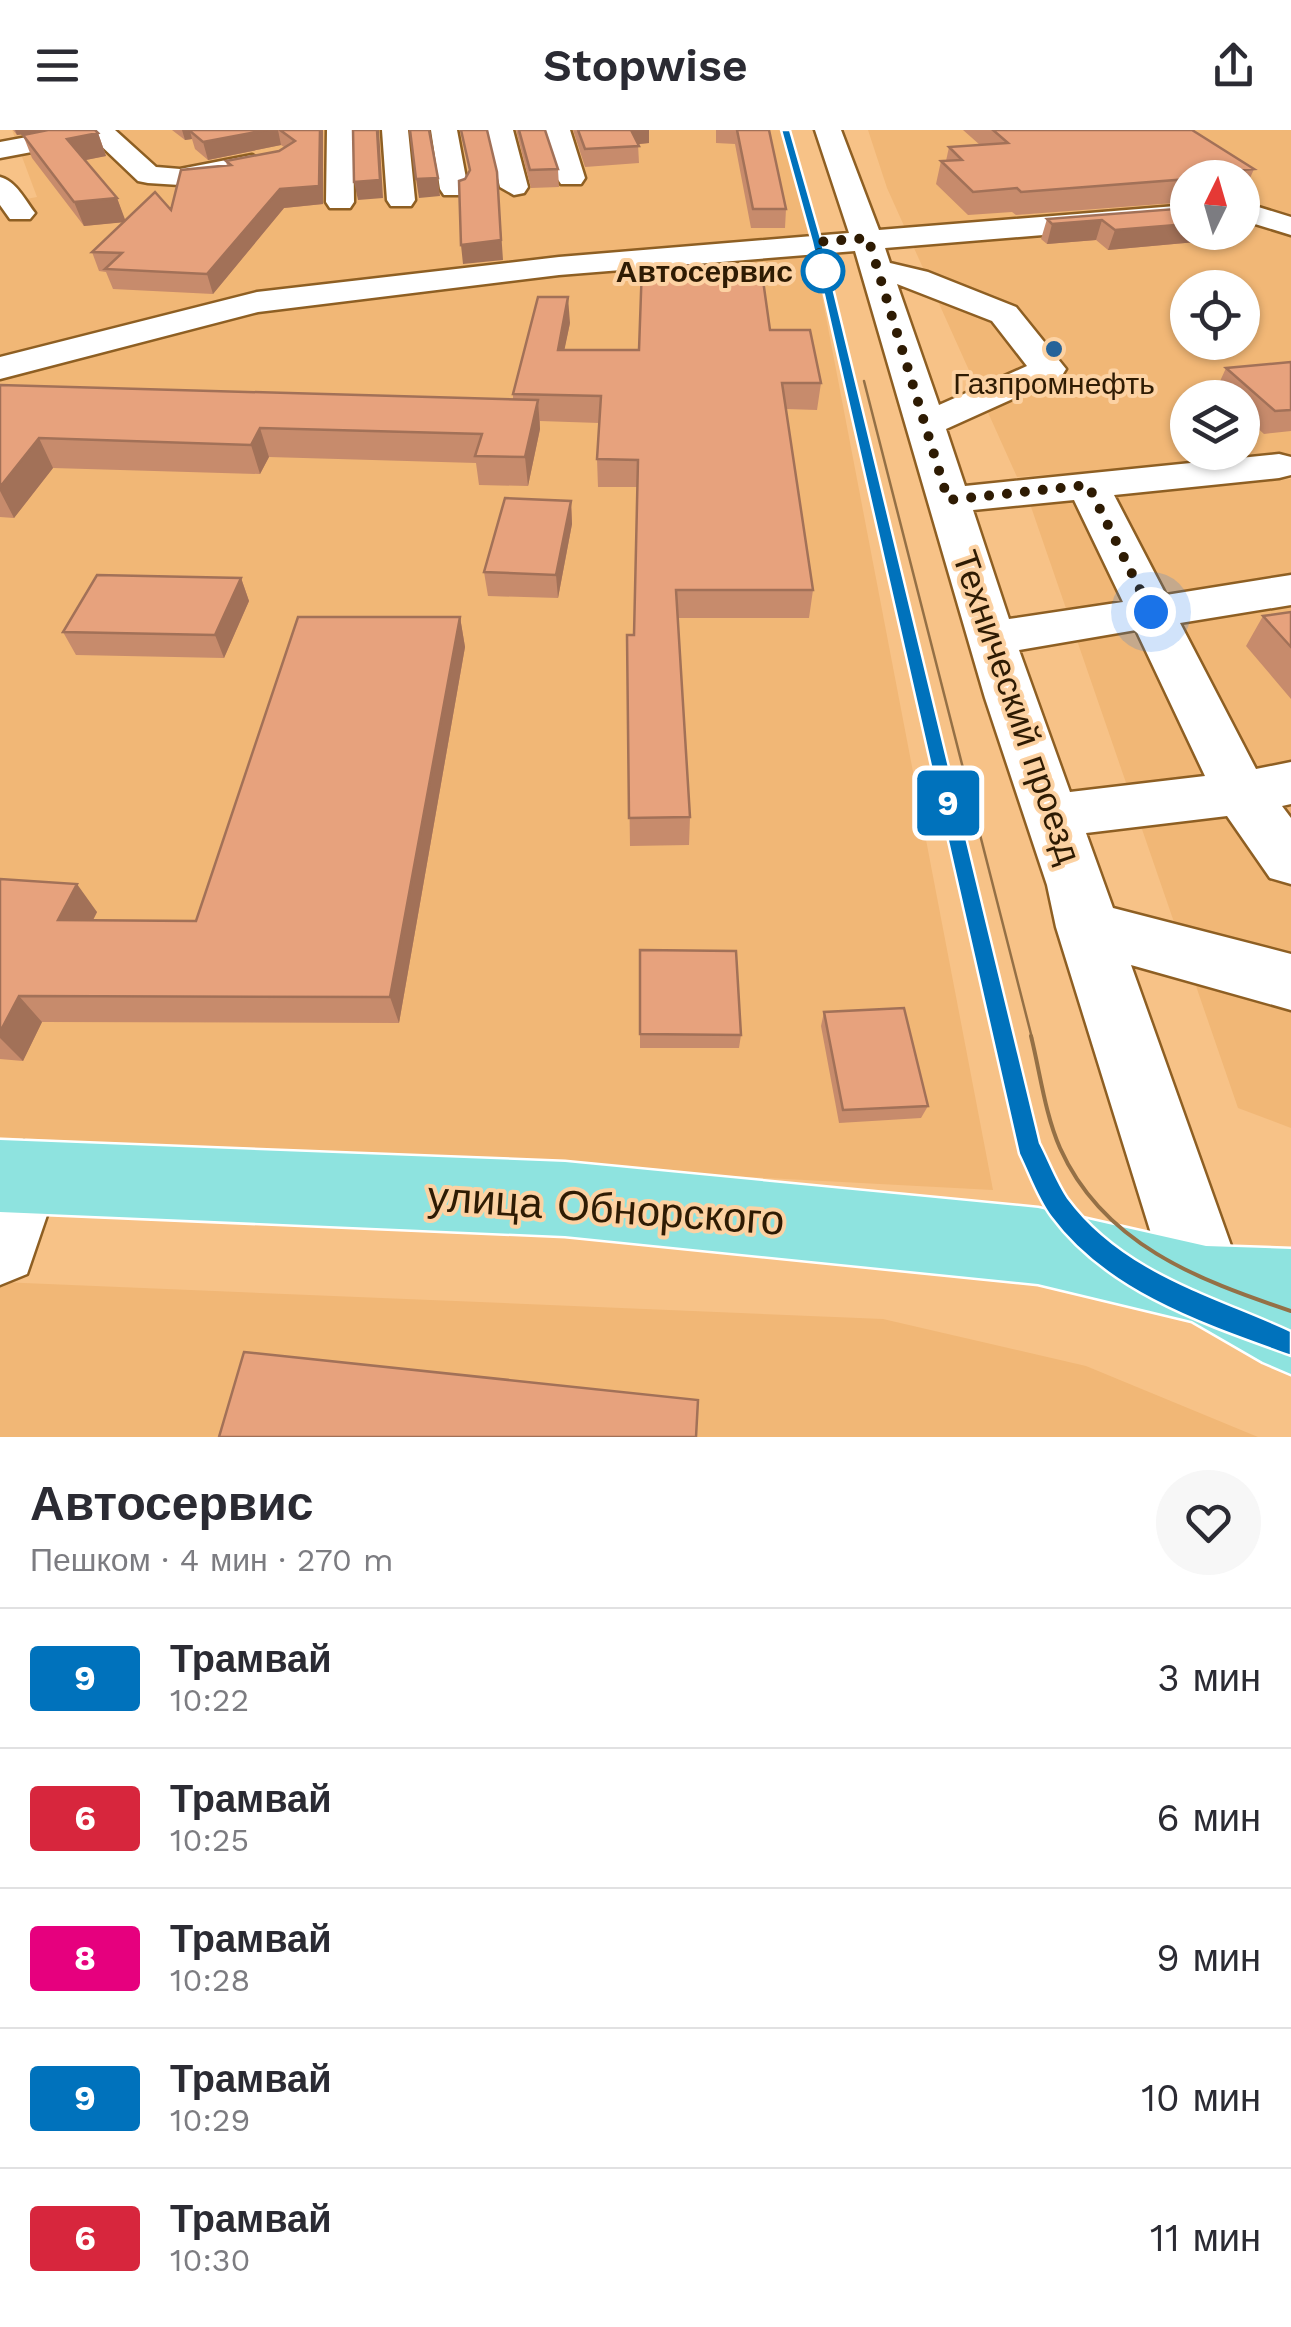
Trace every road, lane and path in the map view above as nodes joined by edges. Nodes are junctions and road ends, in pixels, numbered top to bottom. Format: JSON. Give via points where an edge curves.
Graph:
{"nodes":[{"id":1,"x":108,"y":130,"type":"edge"},
{"id":2,"x":340,"y":130,"type":"edge"},
{"id":3,"x":500,"y":130,"type":"edge"},
{"id":4,"x":557,"y":130,"type":"edge"},
{"id":5,"x":828,"y":130,"type":"edge"},
{"id":6,"x":101,"y":131,"type":"edge"},
{"id":7,"x":445,"y":136,"type":"edge"},
{"id":8,"x":395,"y":137,"type":"edge"},
{"id":9,"x":0,"y":150,"type":"edge"},
{"id":10,"x":282,"y":157,"type":"edge"},
{"id":11,"x":571,"y":178,"type":"dead end"},
{"id":12,"x":0,"y":185,"type":"edge"},
{"id":13,"x":514,"y":187,"type":"dead end"},
{"id":14,"x":454,"y":189,"type":"dead end"},
{"id":15,"x":402,"y":200,"type":"dead end"},
{"id":16,"x":340,"y":202,"type":"dead end"},
{"id":17,"x":20,"y":213,"type":"dead end"},
{"id":18,"x":1170,"y":216,"type":"edge"},
{"id":19,"x":1260,"y":217,"type":"edge"},
{"id":20,"x":1291,"y":226,"type":"edge"},
{"id":21,"x":873,"y":253,"type":"junction"},
{"id":22,"x":0,"y":368,"type":"edge"},
{"id":23,"x":925,"y":424,"type":"junction"},
{"id":24,"x":1279,"y":466,"type":"dead end"},
{"id":25,"x":1088,"y":485,"type":"junction"},
{"id":26,"x":948,"y":500,"type":"junction"},
{"id":27,"x":1291,"y":590,"type":"edge"},
{"id":28,"x":1151,"y":612,"type":"junction"},
{"id":29,"x":992,"y":638,"type":"junction"},
{"id":30,"x":1266,"y":788,"type":"edge"},
{"id":31,"x":1050,"y":816,"type":"junction"},
{"id":32,"x":1291,"y":861,"type":"edge"},
{"id":33,"x":1087,"y":927,"type":"junction"},
{"id":34,"x":1291,"y":982,"type":"edge"},
{"id":35,"x":12,"y":1176,"type":"edge"},
{"id":36,"x":0,"y":1247,"type":"edge"},
{"id":37,"x":1206,"y":1285,"type":"junction"},
{"id":38,"x":1291,"y":1288,"type":"edge"},
{"id":39,"x":1291,"y":1334,"type":"edge"}],
"edges":[{"from":1,"to":6,"type":"street"},
{"from":2,"to":16,"type":"street"},
{"from":3,"to":13,"type":"street"},
{"from":4,"to":11,"type":"street"},
{"from":5,"to":21,"type":"street","name":"Технический проезд"},
{"from":6,"to":9,"type":"street"},
{"from":6,"to":10,"type":"street","via":[[148,175],[180,177]]},
{"from":7,"to":8,"type":"street"},
{"from":7,"to":14,"type":"street"},
{"from":8,"to":15,"type":"street"},
{"from":12,"to":17,"type":"street"},
{"from":18,"to":21,"type":"street"},
{"from":19,"to":20,"type":"street"},
{"from":21,"to":22,"type":"street","via":[[559,266],[257,302]]},
{"from":21,"to":23,"type":"street","name":"Технический проезд"},
{"from":21,"to":23,"type":"street","via":[[1004,314],[1048,368]]},
{"from":23,"to":26,"type":"street","name":"Технический проезд"},
{"from":24,"to":25,"type":"street"},
{"from":25,"to":26,"type":"street"},
{"from":25,"to":28,"type":"street"},
{"from":26,"to":29,"type":"street","name":"Технический проезд"},
{"from":27,"to":28,"type":"street"},
{"from":28,"to":29,"type":"street"},
{"from":28,"to":30,"type":"street"},
{"from":29,"to":31,"type":"street","name":"Технический проезд"},
{"from":30,"to":31,"type":"street"},
{"from":30,"to":32,"type":"street"},
{"from":31,"to":33,"type":"street","name":"Технический проезд"},
{"from":33,"to":34,"type":"street"},
{"from":33,"to":37,"type":"street","name":"Технический проезд"},
{"from":35,"to":36,"type":"street"},
{"from":35,"to":37,"type":"main road","name":"улица Обнорского","via":[[565,1199],[1038,1246]]},
{"from":37,"to":38,"type":"main road","name":"улица Обнорского"},
{"from":37,"to":39,"type":"main road","name":"улица Обнорского"}]}
